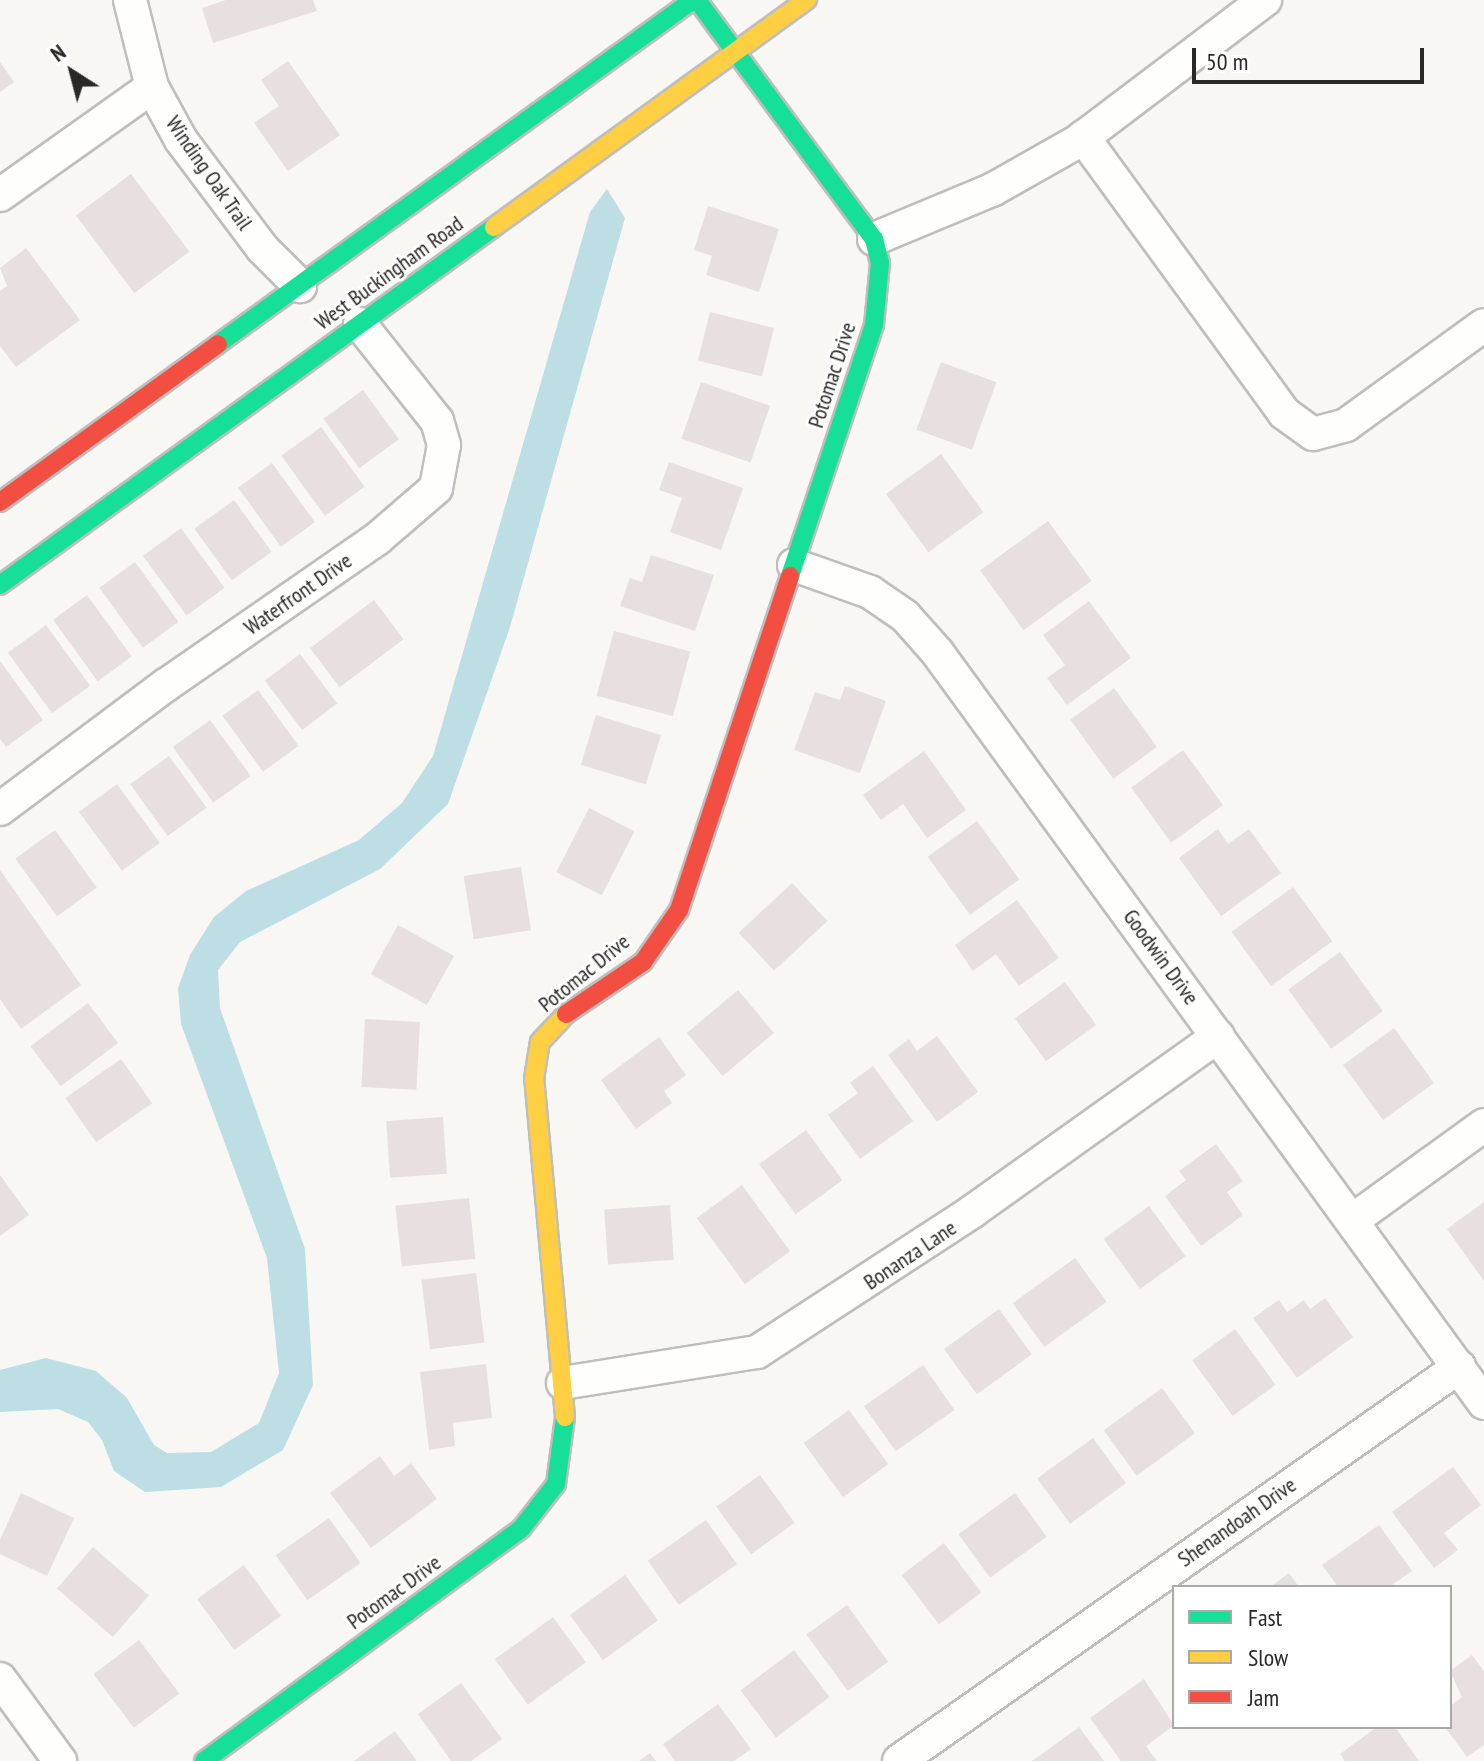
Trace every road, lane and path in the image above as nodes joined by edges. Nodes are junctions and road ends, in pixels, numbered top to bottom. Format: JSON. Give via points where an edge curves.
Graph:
{"nodes":[{"id":1,"x":130,"y":0,"type":"edge"},
{"id":2,"x":695,"y":0,"type":"edge"},
{"id":3,"x":807,"y":0,"type":"edge"},
{"id":4,"x":1265,"y":0,"type":"edge"},
{"id":5,"x":735,"y":52,"type":"junction"},
{"id":6,"x":152,"y":87,"type":"junction"},
{"id":7,"x":1083,"y":137,"type":"junction"},
{"id":8,"x":0,"y":195,"type":"edge"},
{"id":9,"x":874,"y":239,"type":"junction"},
{"id":10,"x":306,"y":290,"type":"junction"},
{"id":11,"x":347,"y":318,"type":"junction"},
{"id":12,"x":1484,"y":325,"type":"edge"},
{"id":13,"x":0,"y":502,"type":"edge"},
{"id":14,"x":794,"y":565,"type":"junction"},
{"id":15,"x":0,"y":585,"type":"edge"},
{"id":16,"x":0,"y":809,"type":"edge"},
{"id":17,"x":1218,"y":1036,"type":"junction"},
{"id":18,"x":1484,"y":1125,"type":"edge"},
{"id":19,"x":1353,"y":1220,"type":"junction"},
{"id":20,"x":1459,"y":1367,"type":"junction"},
{"id":21,"x":563,"y":1383,"type":"junction"},
{"id":22,"x":1484,"y":1403,"type":"edge"},
{"id":23,"x":0,"y":1679,"type":"edge"},
{"id":24,"x":60,"y":1761,"type":"edge"},
{"id":25,"x":204,"y":1761,"type":"edge"},
{"id":26,"x":899,"y":1761,"type":"edge"}],
"edges":[{"from":1,"to":6,"type":"street","name":"Winding Oak Trail"},
{"from":2,"to":5,"type":"street"},
{"from":2,"to":10,"type":"street","name":"West Buckingham Road"},
{"from":3,"to":5,"type":"street","name":"West Buckingham Road"},
{"from":4,"to":7,"type":"street"},
{"from":5,"to":9,"type":"street"},
{"from":5,"to":11,"type":"street","name":"West Buckingham Road"},
{"from":6,"to":8,"type":"street"},
{"from":6,"to":10,"type":"street","name":"Winding Oak Trail","via":[[181,140],[262,248]]},
{"from":7,"to":9,"type":"street","via":[[992,190]]},
{"from":7,"to":12,"type":"street","via":[[1284,413],[1313,434],[1346,425]]},
{"from":9,"to":14,"type":"street","name":"Potomac Drive","via":[[880,263],[874,325]]},
{"from":10,"to":13,"type":"street","name":"West Buckingham Road"},
{"from":11,"to":15,"type":"street","name":"West Buckingham Road"},
{"from":11,"to":16,"type":"street","name":"Waterfront Drive","via":[[437,421],[444,445],[436,488],[377,539],[166,685]]},
{"from":14,"to":17,"type":"street","name":"Goodwin Drive","via":[[870,592],[905,616],[937,652]]},
{"from":14,"to":21,"type":"street","name":"Potomac Drive","via":[[679,910],[643,962],[568,1012],[540,1042],[534,1079]]},
{"from":17,"to":19,"type":"street","name":"Goodwin Drive"},
{"from":17,"to":21,"type":"street","name":"Bonanza Lane","via":[[973,1211],[757,1352]]},
{"from":18,"to":19,"type":"street"},
{"from":19,"to":20,"type":"street","name":"Goodwin Drive"},
{"from":20,"to":22,"type":"street","name":"Goodwin Drive"},
{"from":20,"to":26,"type":"street","name":"Shenandoah Drive"},
{"from":21,"to":25,"type":"street","name":"Potomac Drive","via":[[566,1428],[556,1484],[521,1529]]},
{"from":23,"to":24,"type":"street"}]}
